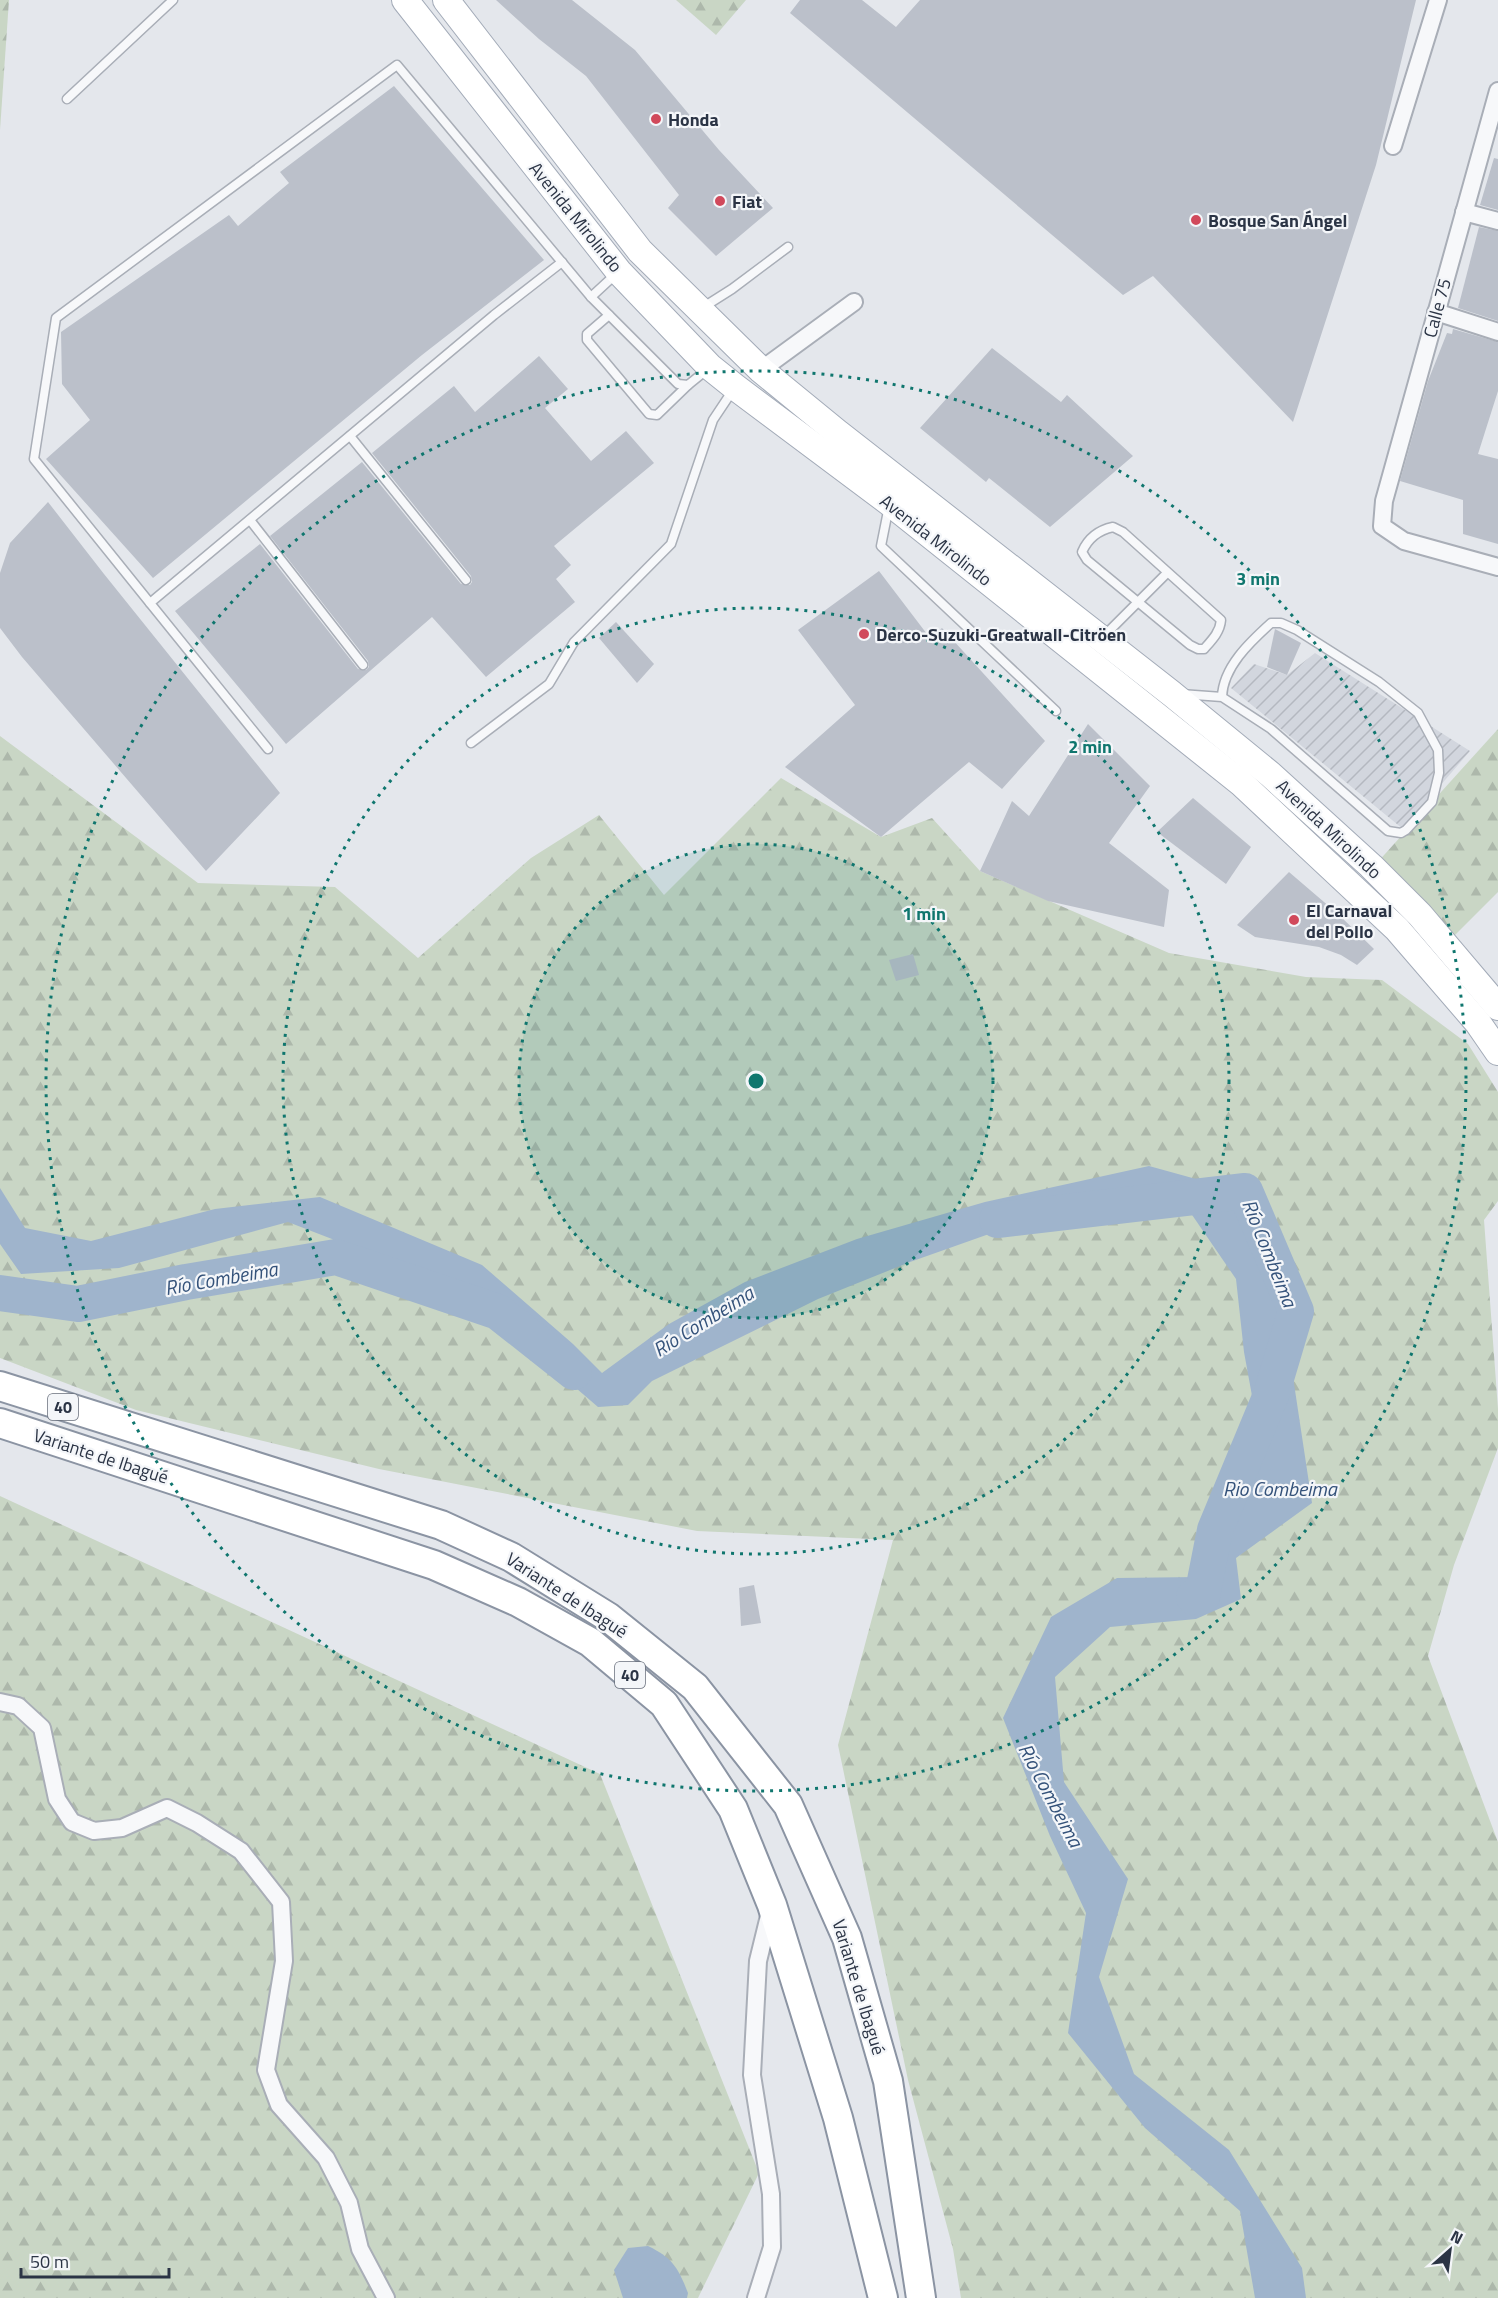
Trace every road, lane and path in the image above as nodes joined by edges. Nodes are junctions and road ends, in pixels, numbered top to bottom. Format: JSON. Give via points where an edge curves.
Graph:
{"nodes":[{"id":1,"x":174,"y":0,"type":"edge"},
{"id":2,"x":405,"y":0,"type":"edge"},
{"id":3,"x":446,"y":0,"type":"edge"},
{"id":4,"x":1438,"y":0,"type":"edge"},
{"id":5,"x":1498,"y":91,"type":"edge"},
{"id":6,"x":67,"y":99,"type":"dead end"},
{"id":7,"x":1393,"y":146,"type":"dead end"},
{"id":8,"x":1464,"y":212,"type":"junction"},
{"id":9,"x":1498,"y":221,"type":"edge"},
{"id":10,"x":788,"y":247,"type":"dead end"},
{"id":11,"x":562,"y":262,"type":"junction"},
{"id":12,"x":619,"y":272,"type":"junction"},
{"id":13,"x":591,"y":297,"type":"junction"},
{"id":14,"x":854,"y":302,"type":"dead end"},
{"id":15,"x":699,"y":310,"type":"junction"},
{"id":16,"x":1436,"y":312,"type":"junction"},
{"id":17,"x":609,"y":315,"type":"junction"},
{"id":18,"x":1498,"y":332,"type":"edge"},
{"id":19,"x":710,"y":367,"type":"junction"},
{"id":20,"x":761,"y":370,"type":"junction"},
{"id":21,"x":688,"y":385,"type":"junction"},
{"id":22,"x":735,"y":387,"type":"junction"},
{"id":23,"x":350,"y":436,"type":"junction"},
{"id":24,"x":890,"y":503,"type":"junction"},
{"id":25,"x":250,"y":520,"type":"junction"},
{"id":26,"x":1498,"y":567,"type":"edge"},
{"id":27,"x":1167,"y":573,"type":"junction"},
{"id":28,"x":466,"y":580,"type":"dead end"},
{"id":29,"x":150,"y":603,"type":"junction"},
{"id":30,"x":1138,"y":603,"type":"junction"},
{"id":31,"x":1102,"y":639,"type":"junction"},
{"id":32,"x":363,"y":665,"type":"dead end"},
{"id":33,"x":1172,"y":694,"type":"junction"},
{"id":34,"x":1222,"y":697,"type":"junction"},
{"id":35,"x":1056,"y":711,"type":"dead end"},
{"id":36,"x":471,"y":743,"type":"dead end"},
{"id":37,"x":268,"y":749,"type":"dead end"},
{"id":38,"x":1498,"y":1007,"type":"edge"},
{"id":39,"x":1498,"y":1052,"type":"edge"},
{"id":40,"x":0,"y":1386,"type":"edge"},
{"id":41,"x":0,"y":1423,"type":"edge"},
{"id":42,"x":0,"y":1702,"type":"edge"},
{"id":43,"x":772,"y":1905,"type":"junction"},
{"id":44,"x":386,"y":2298,"type":"edge"},
{"id":45,"x":756,"y":2298,"type":"edge"},
{"id":46,"x":883,"y":2298,"type":"edge"},
{"id":47,"x":921,"y":2298,"type":"edge"}],
"edges":[{"from":1,"to":6,"type":"lane"},
{"from":2,"to":12,"type":"main road","name":"Avenida Mirolindo"},
{"from":3,"to":15,"type":"main road","name":"Avenida Mirolindo","via":[[640,251]]},
{"from":4,"to":7,"type":"street"},
{"from":5,"to":8,"type":"street","name":"Calle 75"},
{"from":8,"to":9,"type":"street"},
{"from":8,"to":16,"type":"street","name":"Calle 75"},
{"from":10,"to":15,"type":"lane"},
{"from":11,"to":13,"type":"lane"},
{"from":11,"to":23,"type":"lane"},
{"from":11,"to":29,"type":"lane","via":[[397,65],[56,318],[34,459]]},
{"from":12,"to":13,"type":"lane"},
{"from":12,"to":19,"type":"main road","name":"Avenida Mirolindo"},
{"from":13,"to":17,"type":"lane"},
{"from":14,"to":20,"type":"street"},
{"from":15,"to":20,"type":"main road","name":"Avenida Mirolindo"},
{"from":16,"to":18,"type":"street"},
{"from":16,"to":26,"type":"street","name":"Calle 75","via":[[1384,501],[1382,526],[1404,540]]},
{"from":17,"to":21,"type":"lane","via":[[678,384]]},
{"from":17,"to":21,"type":"lane","via":[[587,334],[587,340],[649,414],[663,412]]},
{"from":19,"to":21,"type":"lane"},
{"from":19,"to":22,"type":"main road","name":"Avenida Mirolindo"},
{"from":20,"to":31,"type":"main road","name":"Avenida Mirolindo"},
{"from":22,"to":24,"type":"main road","name":"Avenida Mirolindo"},
{"from":22,"to":36,"type":"lane","via":[[713,420],[671,544],[574,642],[549,684]]},
{"from":23,"to":25,"type":"lane"},
{"from":23,"to":28,"type":"lane"},
{"from":24,"to":35,"type":"lane","via":[[881,546]]},
{"from":24,"to":39,"type":"main road","name":"Avenida Mirolindo","via":[[1241,783],[1397,929]]},
{"from":25,"to":29,"type":"lane"},
{"from":25,"to":32,"type":"lane"},
{"from":27,"to":30,"type":"lane"},
{"from":27,"to":30,"type":"lane","via":[[1221,620],[1221,626],[1204,649],[1190,645]]},
{"from":27,"to":30,"type":"lane","via":[[1113,527],[1086,542],[1082,552],[1087,560]]},
{"from":29,"to":37,"type":"lane"},
{"from":30,"to":31,"type":"lane"},
{"from":31,"to":33,"type":"main road","name":"Avenida Mirolindo"},
{"from":33,"to":34,"type":"lane"},
{"from":33,"to":38,"type":"main road","name":"Avenida Mirolindo","via":[[1271,775],[1371,866],[1420,915]]},
{"from":34,"to":34,"type":"lane","via":[[1271,729],[1388,831],[1406,830],[1432,802],[1438,750],[1418,713],[1379,682],[1297,630],[1271,623],[1256,636],[1226,673]]},
{"from":40,"to":47,"type":"highway","name":"Variante de Ibagué","number":"40","via":[[430,1522],[511,1557],[608,1617],[695,1687],[788,1805],[847,1938],[888,2082]]},
{"from":41,"to":43,"type":"highway","name":"Variante de Ibagué","number":"40","via":[[434,1565],[518,1602],[590,1642],[664,1704],[733,1809]]},
{"from":42,"to":44,"type":"street","via":[[18,1706],[42,1728],[57,1799],[72,1822],[94,1831],[122,1828],[166,1808],[241,1851],[281,1902],[284,1961],[266,2070],[279,2105],[326,2158],[349,2203],[360,2249]]},
{"from":43,"to":45,"type":"street","via":[[758,1961],[752,2075],[771,2194],[772,2247]]},
{"from":43,"to":46,"type":"highway","name":"Variante de Ibagué","number":"40","via":[[838,2118]]}]}
